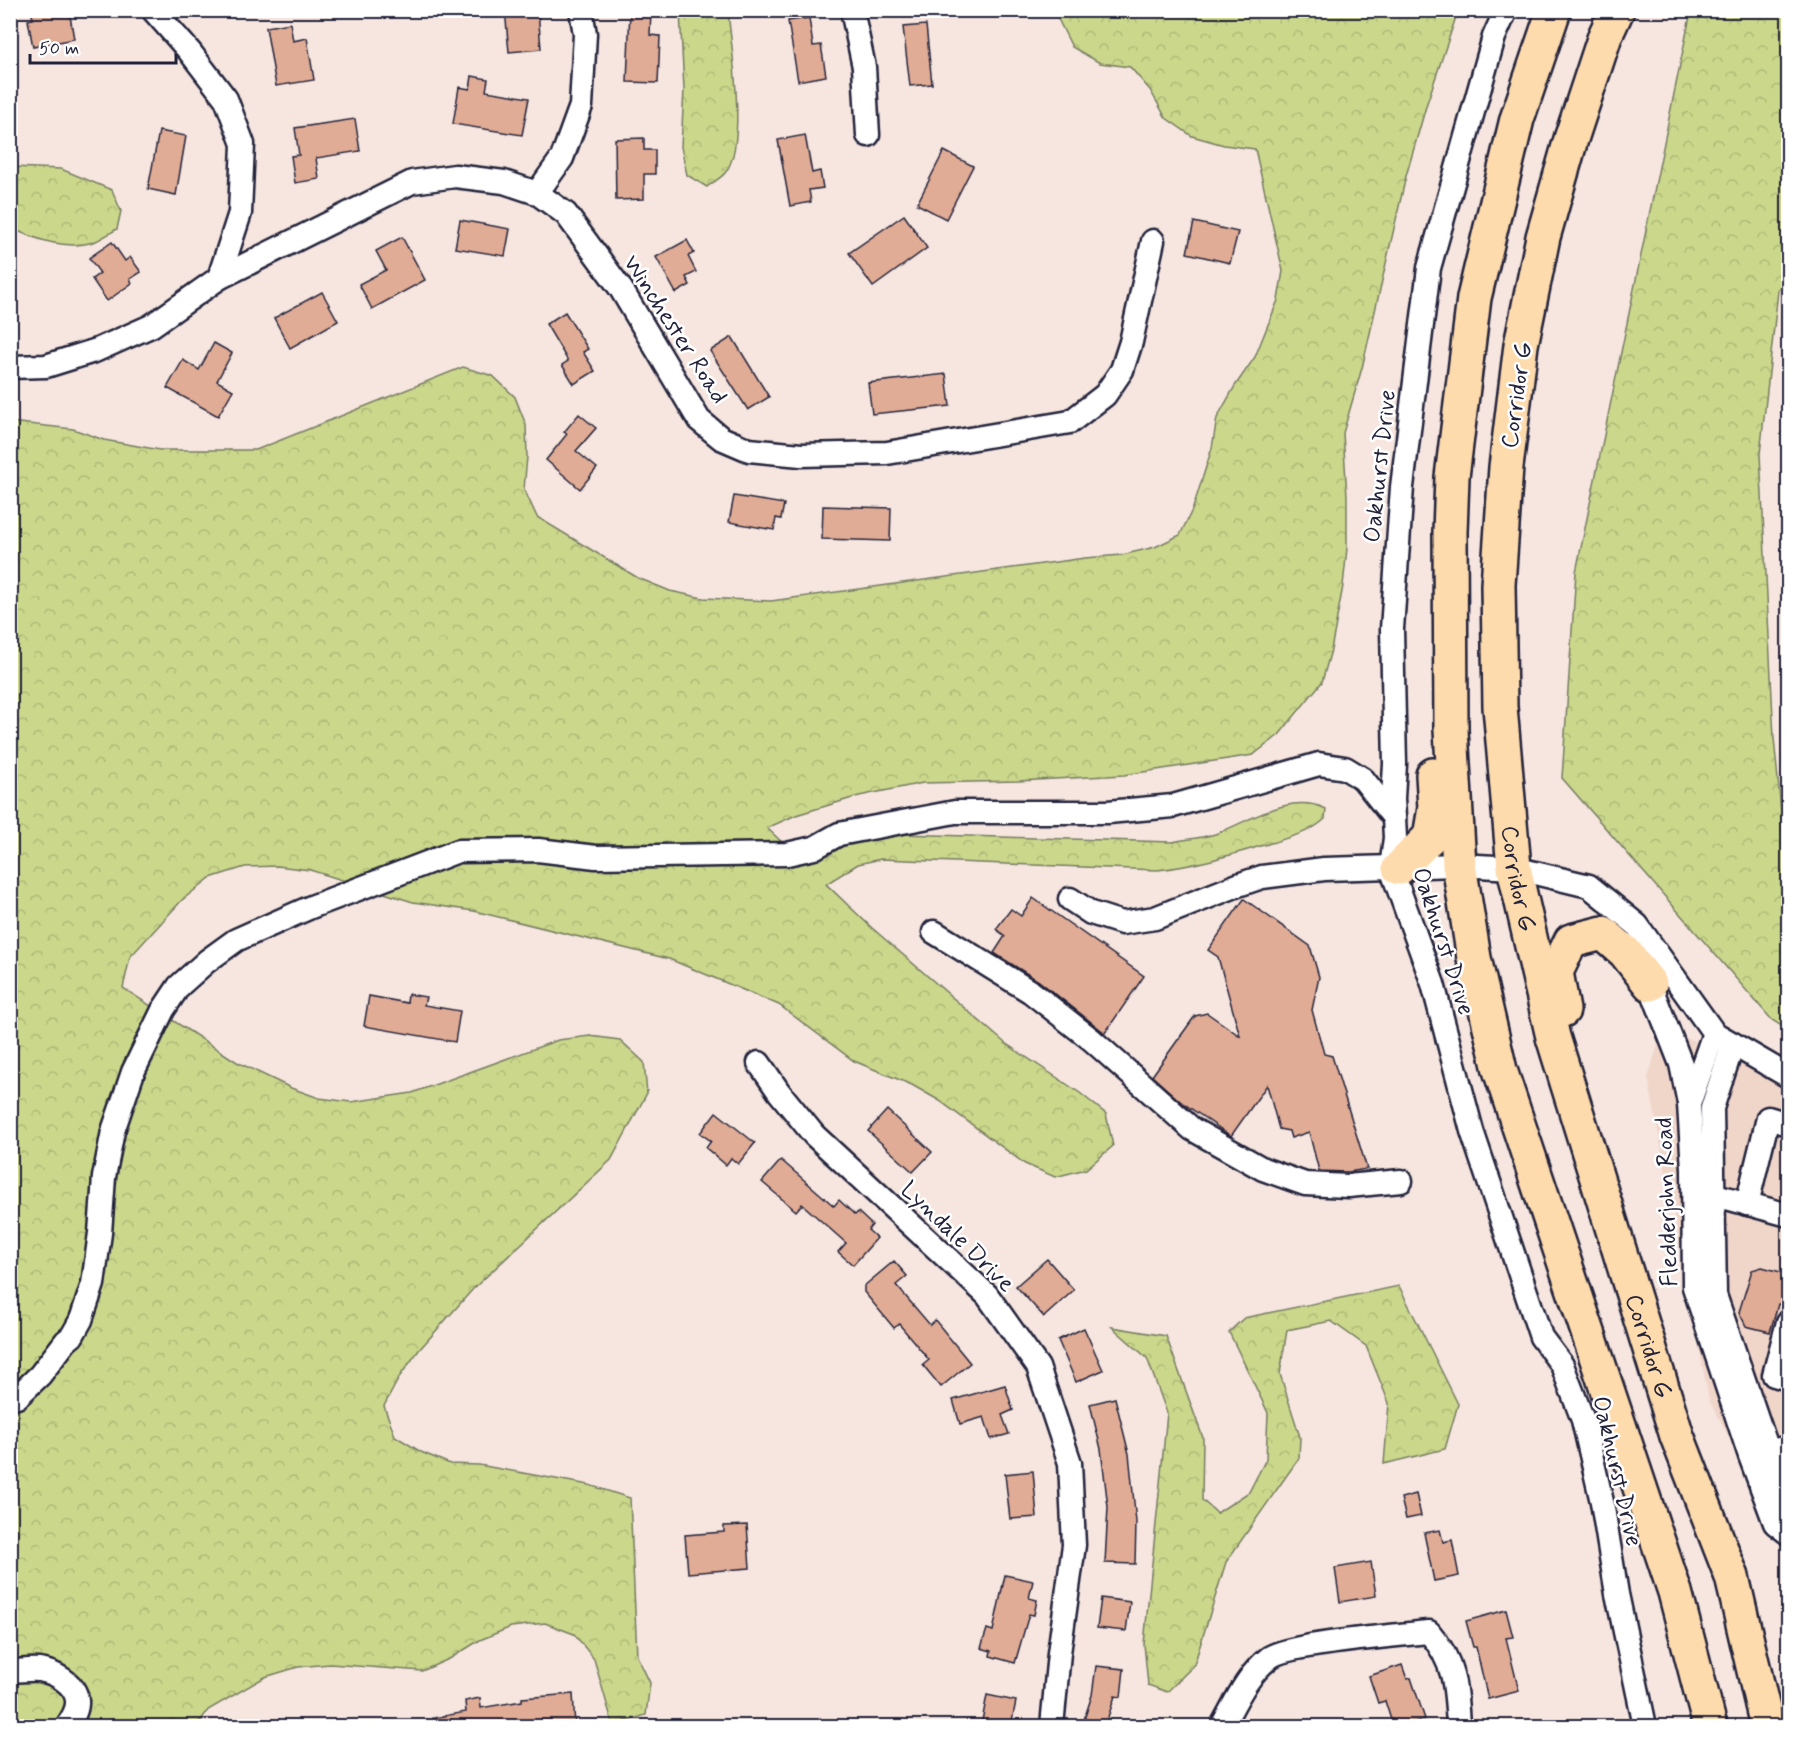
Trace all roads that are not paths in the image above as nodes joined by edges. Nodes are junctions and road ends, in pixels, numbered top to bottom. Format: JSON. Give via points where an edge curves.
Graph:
{"nodes":[{"id":1,"x":153,"y":10,"type":"edge"},
{"id":2,"x":581,"y":10,"type":"edge"},
{"id":3,"x":852,"y":10,"type":"edge"},
{"id":4,"x":1506,"y":10,"type":"edge"},
{"id":5,"x":1554,"y":10,"type":"edge"},
{"id":6,"x":1617,"y":10,"type":"edge"},
{"id":7,"x":868,"y":135,"type":"dead end"},
{"id":8,"x":537,"y":193,"type":"junction"},
{"id":9,"x":1153,"y":241,"type":"dead end"},
{"id":10,"x":219,"y":278,"type":"junction"},
{"id":11,"x":10,"y":367,"type":"edge"},
{"id":12,"x":1450,"y":532,"type":"junction"},
{"id":13,"x":1394,"y":818,"type":"junction"},
{"id":14,"x":1459,"y":865,"type":"junction"},
{"id":15,"x":1395,"y":868,"type":"junction"},
{"id":16,"x":1514,"y":868,"type":"junction"},
{"id":17,"x":1070,"y":899,"type":"dead end"},
{"id":18,"x":1616,"y":907,"type":"junction"},
{"id":19,"x":934,"y":932,"type":"dead end"},
{"id":20,"x":1650,"y":984,"type":"junction"},
{"id":21,"x":1724,"y":1038,"type":"junction"},
{"id":22,"x":759,"y":1063,"type":"dead end"},
{"id":23,"x":1788,"y":1076,"type":"edge"},
{"id":24,"x":1689,"y":1104,"type":"junction"},
{"id":25,"x":1788,"y":1124,"type":"edge"},
{"id":26,"x":1401,"y":1181,"type":"dead end"},
{"id":27,"x":1703,"y":1191,"type":"junction"},
{"id":28,"x":1747,"y":1203,"type":"junction"},
{"id":29,"x":1606,"y":1209,"type":"junction"},
{"id":30,"x":1788,"y":1215,"type":"edge"},
{"id":31,"x":1788,"y":1322,"type":"edge"},
{"id":32,"x":1788,"y":1379,"type":"edge"},
{"id":33,"x":10,"y":1399,"type":"edge"},
{"id":34,"x":1769,"y":1452,"type":"edge"},
{"id":35,"x":1788,"y":1509,"type":"edge"},
{"id":36,"x":1788,"y":1533,"type":"edge"},
{"id":37,"x":10,"y":1671,"type":"edge"},
{"id":38,"x":68,"y":1726,"type":"edge"},
{"id":39,"x":1052,"y":1726,"type":"edge"},
{"id":40,"x":1222,"y":1726,"type":"edge"},
{"id":41,"x":1458,"y":1726,"type":"edge"},
{"id":42,"x":1645,"y":1726,"type":"edge"},
{"id":43,"x":1710,"y":1726,"type":"edge"},
{"id":44,"x":1767,"y":1726,"type":"edge"}],
"edges":[{"from":1,"to":10,"type":"street","via":[[226,99],[243,144],[240,213]]},
{"from":2,"to":8,"type":"street","via":[[585,34],[581,106],[562,158]]},
{"from":3,"to":7,"type":"street","via":[[864,66]]},
{"from":4,"to":13,"type":"street","name":"Oakhurst Drive","via":[[1494,37],[1429,268],[1402,487],[1392,629]]},
{"from":5,"to":12,"type":"highway","via":[[1517,119],[1474,298],[1452,477]]},
{"from":6,"to":16,"type":"highway","name":"Corridor G","via":[[1571,139],[1543,237],[1521,345],[1506,467],[1498,596],[1500,707]]},
{"from":8,"to":9,"type":"street","name":"Winchester Road","via":[[566,214],[621,289],[699,420],[721,438],[748,450],[801,455],[887,453],[1070,422],[1105,395],[1122,370]]},
{"from":8,"to":10,"type":"street","name":"Winchester Road","via":[[504,182],[455,176],[412,182]]},
{"from":10,"to":11,"type":"street","name":"Winchester Road","via":[[151,326],[97,350],[46,366]]},
{"from":12,"to":14,"type":"highway","via":[[1451,729]]},
{"from":12,"to":15,"type":"highway","via":[[1437,600],[1429,714],[1435,808],[1430,837]]},
{"from":13,"to":15,"type":"street","name":"Oakhurst Drive"},
{"from":13,"to":33,"type":"street","via":[[1363,779],[1345,768],[1319,764],[1173,806],[1108,812],[955,812],[839,834],[813,848],[787,854],[596,857],[538,850],[458,851],[291,915],[236,940],[207,961],[179,987],[163,1010],[133,1072],[113,1131],[93,1284],[81,1320],[40,1375]]},
{"from":14,"to":15,"type":"street"},
{"from":14,"to":16,"type":"street"},
{"from":14,"to":43,"type":"highway","via":[[1474,958],[1500,1070],[1675,1592]]},
{"from":15,"to":17,"type":"street","via":[[1324,869],[1262,877],[1155,918],[1122,923],[1090,914]]},
{"from":15,"to":42,"type":"street","name":"Oakhurst Drive","via":[[1433,984],[1472,1131],[1541,1337],[1562,1365],[1583,1420]]},
{"from":16,"to":18,"type":"street","via":[[1589,886]]},
{"from":16,"to":29,"type":"highway","name":"Corridor G","via":[[1553,1037]]},
{"from":18,"to":20,"type":"street"},
{"from":18,"to":21,"type":"street","via":[[1637,925]]},
{"from":19,"to":26,"type":"street","via":[[1031,992],[1192,1129],[1263,1169],[1305,1184],[1348,1186]]},
{"from":20,"to":24,"type":"street","via":[[1681,1064]]},
{"from":20,"to":29,"type":"highway","via":[[1625,952],[1603,933],[1571,941],[1556,972]]},
{"from":21,"to":23,"type":"street"},
{"from":21,"to":24,"type":"street","name":"Fledderjohn Road"},
{"from":21,"to":27,"type":"street"},
{"from":22,"to":39,"type":"street","name":"Lyndale Drive","via":[[814,1135],[987,1295],[1038,1367],[1070,1462],[1074,1545]]},
{"from":24,"to":27,"type":"street","name":"Fledderjohn Road"},
{"from":25,"to":28,"type":"street","via":[[1768,1118]]},
{"from":27,"to":28,"type":"street"},
{"from":27,"to":34,"type":"street","name":"Fledderjohn Road","via":[[1694,1287]]},
{"from":28,"to":30,"type":"street"},
{"from":29,"to":44,"type":"highway","name":"Corridor G","via":[[1677,1436],[1732,1577]]},
{"from":31,"to":32,"type":"street","via":[[1774,1375]]},
{"from":34,"to":35,"type":"street"},
{"from":34,"to":36,"type":"street","name":"Fledderjohn Road","via":[[1775,1522]]},
{"from":37,"to":38,"type":"street","via":[[39,1670],[57,1675],[69,1685],[77,1700]]},
{"from":40,"to":41,"type":"street","via":[[1253,1673],[1271,1656],[1295,1648],[1429,1632],[1443,1648],[1456,1686]]}]}
